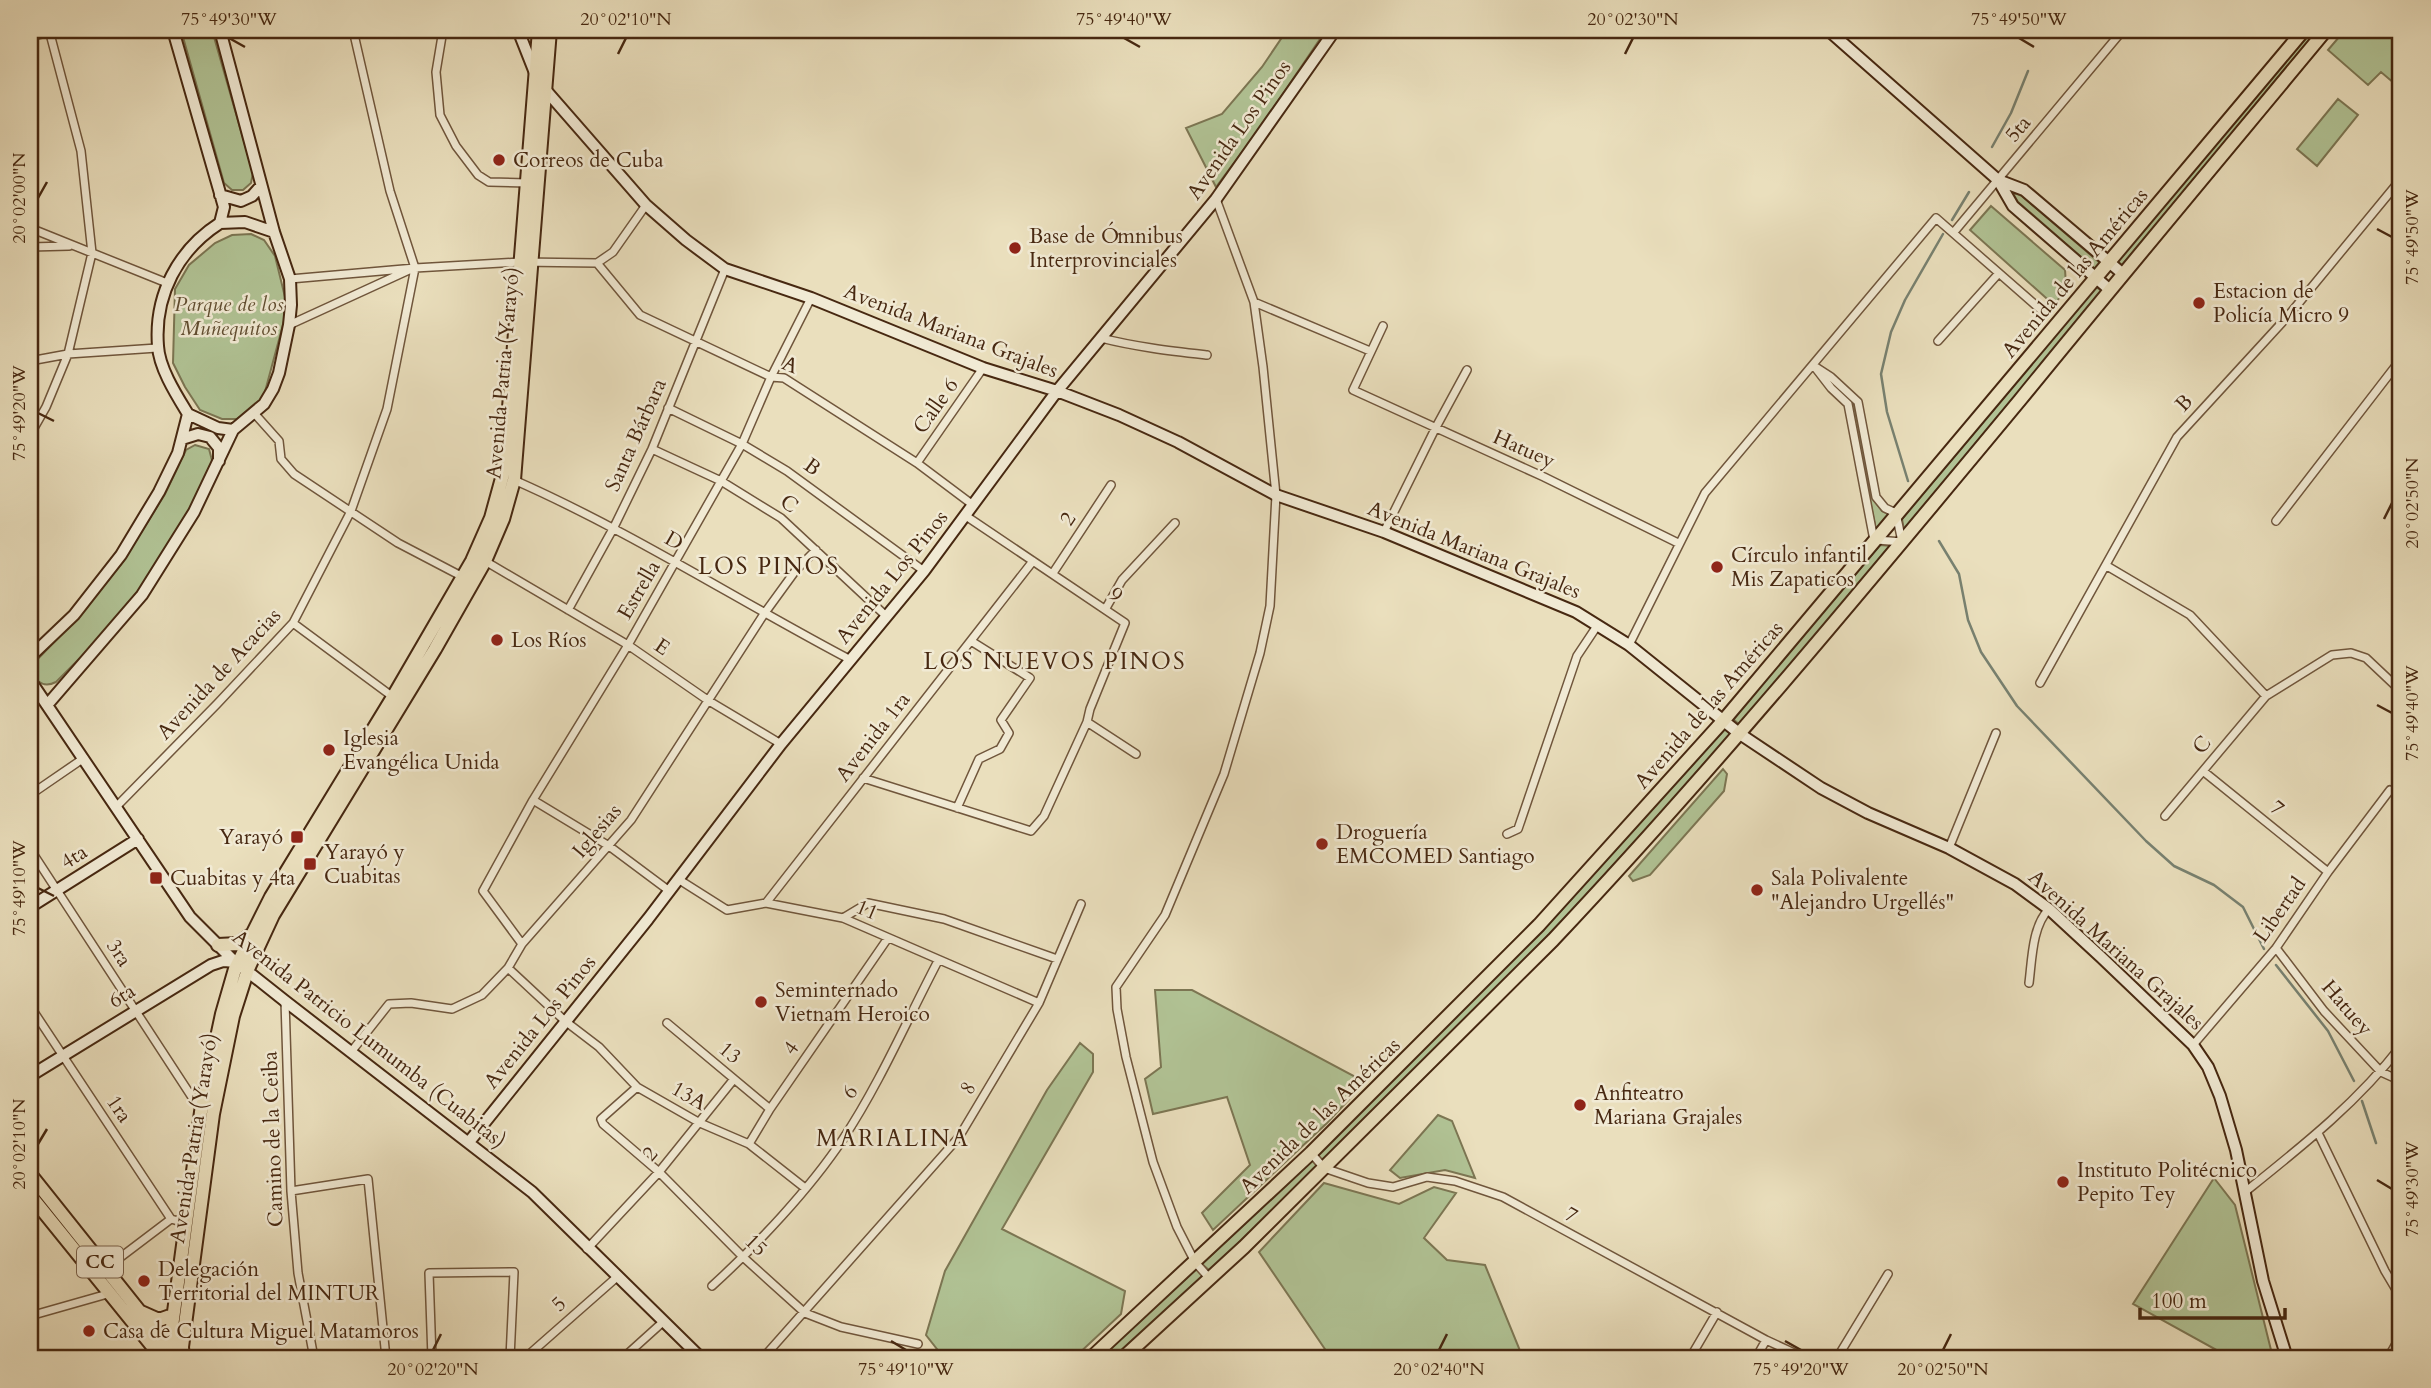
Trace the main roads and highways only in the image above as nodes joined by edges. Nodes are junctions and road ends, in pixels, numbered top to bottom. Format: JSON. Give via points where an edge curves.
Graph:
{"nodes":[{"id":1,"x":539,"y":30,"type":"edge"},
{"id":2,"x":550,"y":30,"type":"edge"},
{"id":3,"x":2304,"y":30,"type":"edge"},
{"id":4,"x":2326,"y":30,"type":"edge"},
{"id":5,"x":526,"y":262,"type":"junction"},
{"id":6,"x":430,"y":646,"type":"junction"},
{"id":7,"x":252,"y":933,"type":"junction"},
{"id":8,"x":218,"y":945,"type":"road end"},
{"id":9,"x":243,"y":966,"type":"junction"},
{"id":10,"x":30,"y":1174,"type":"edge"},
{"id":11,"x":30,"y":1195,"type":"edge"},
{"id":12,"x":116,"y":1291,"type":"junction"},
{"id":13,"x":139,"y":1311,"type":"junction"},
{"id":14,"x":173,"y":1315,"type":"junction"},
{"id":15,"x":170,"y":1356,"type":"edge"},
{"id":16,"x":183,"y":1358,"type":"edge"},
{"id":17,"x":1091,"y":1358,"type":"edge"},
{"id":18,"x":1123,"y":1358,"type":"edge"}],
"edges":[{"from":1,"to":5,"type":"main road","name":"Avenida Patria (Yarayó)"},
{"from":2,"to":5,"type":"main road","name":"Avenida Patria (Yarayó)"},
{"from":3,"to":17,"type":"main road","name":"Avenida de las Américas","via":[[1724,720],[1539,925],[1311,1153]]},
{"from":4,"to":18,"type":"main road","name":"Avenida de las Américas","via":[[1740,734],[1553,940],[1210,1279]]},
{"from":5,"to":6,"type":"main road","name":"Avenida Patria (Yarayó)","via":[[502,478],[491,518]]},
{"from":5,"to":6,"type":"main road","name":"Avenida Patria (Yarayó)","via":[[514,480],[485,561]]},
{"from":6,"to":7,"type":"main road","name":"Avenida Patria (Yarayó)","via":[[393,697]]},
{"from":6,"to":9,"type":"main road","name":"Avenida Patria (Yarayó)"},
{"from":7,"to":8,"type":"main road","via":[[238,944]]},
{"from":7,"to":9,"type":"main road","name":"Avenida Patria (Yarayó)"},
{"from":9,"to":14,"type":"main road","name":"Avenida Patria (Yarayó)","via":[[222,1014],[201,1112]]},
{"from":9,"to":16,"type":"main road","name":"Avenida Patria (Yarayó)","via":[[213,1114]]},
{"from":10,"to":12,"type":"main road","number":"CC","via":[[105,1269]]},
{"from":11,"to":12,"type":"main road","number":"CC"},
{"from":12,"to":13,"type":"main road","number":"CC"},
{"from":12,"to":15,"type":"main road","number":"CC"},
{"from":13,"to":14,"type":"main road","via":[[159,1320]]},
{"from":13,"to":15,"type":"main road","number":"CC"},
{"from":14,"to":15,"type":"main road","name":"Avenida Patria (Yarayó)"}]}
